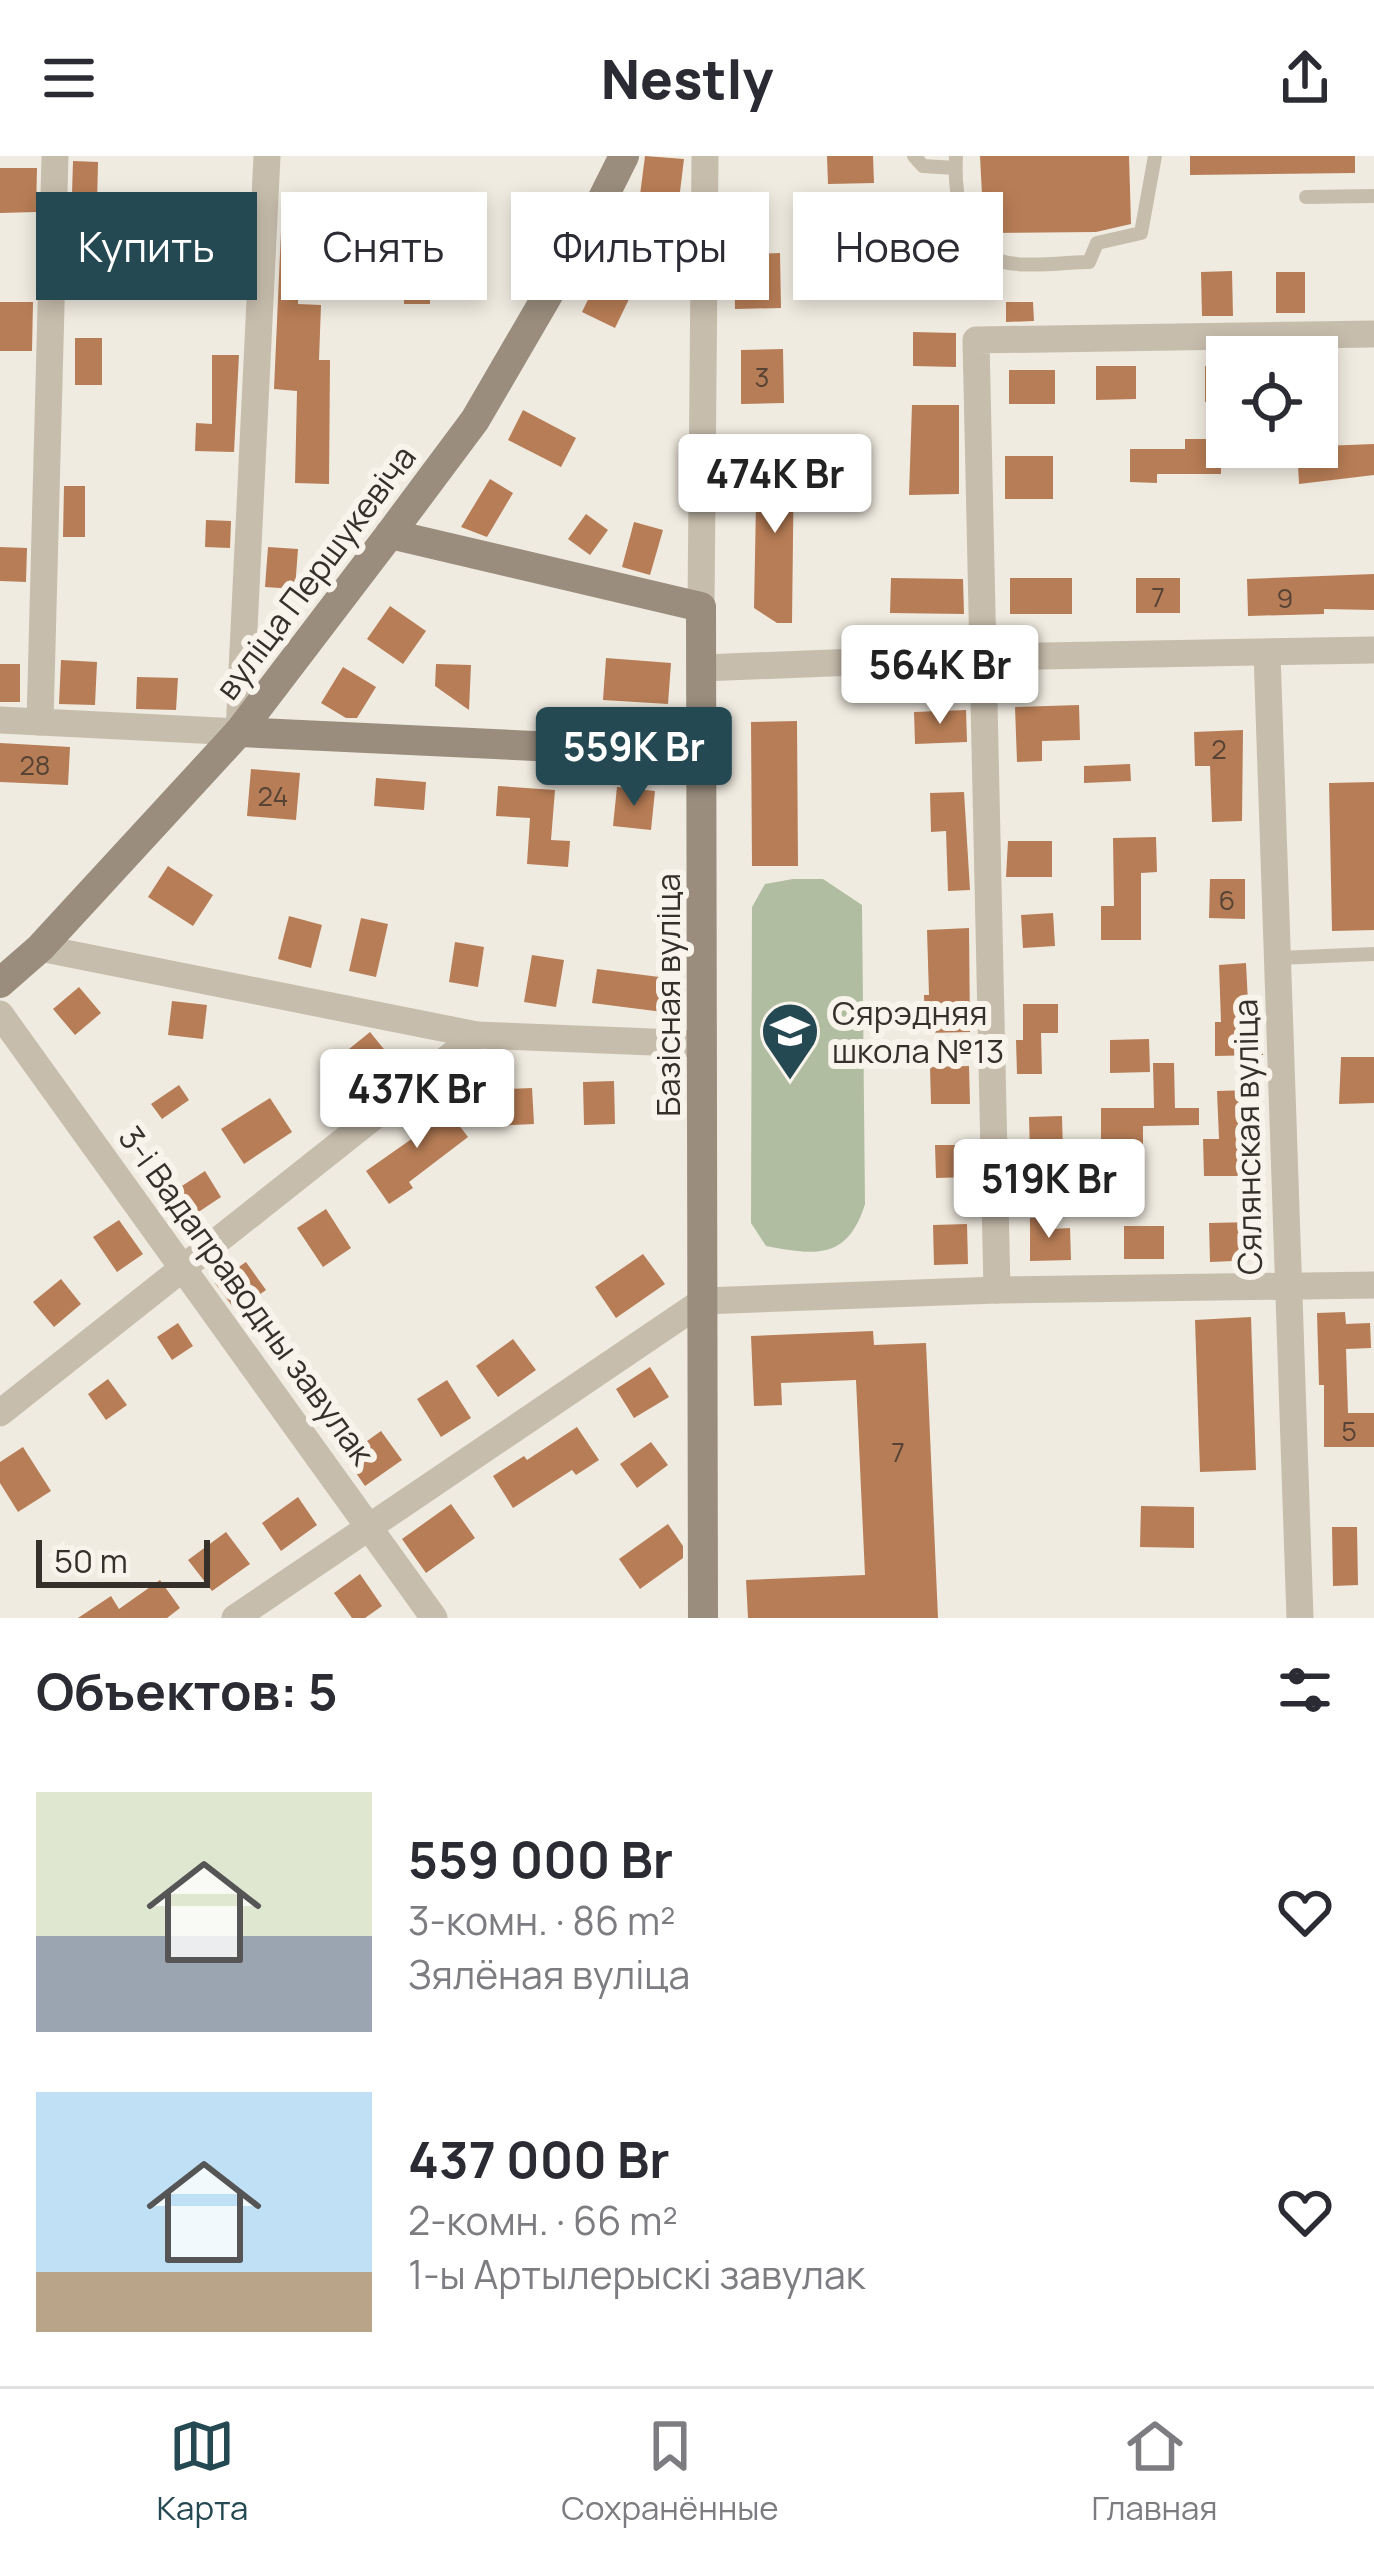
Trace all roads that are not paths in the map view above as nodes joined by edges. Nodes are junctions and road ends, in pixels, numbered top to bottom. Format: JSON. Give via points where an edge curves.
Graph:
{"nodes":[{"id":1,"x":55,"y":156,"type":"edge"},
{"id":2,"x":267,"y":156,"type":"edge"},
{"id":3,"x":623,"y":156,"type":"edge"},
{"id":4,"x":704,"y":156,"type":"edge"},
{"id":5,"x":914,"y":156,"type":"edge"},
{"id":6,"x":1155,"y":156,"type":"edge"},
{"id":7,"x":955,"y":162,"type":"edge"},
{"id":8,"x":1374,"y":196,"type":"edge"},
{"id":9,"x":1306,"y":197,"type":"dead end"},
{"id":10,"x":1374,"y":334,"type":"edge"},
{"id":11,"x":390,"y":534,"type":"junction"},
{"id":12,"x":701,"y":607,"type":"junction"},
{"id":13,"x":1374,"y":650,"type":"edge"},
{"id":14,"x":1267,"y":653,"type":"junction"},
{"id":15,"x":982,"y":657,"type":"junction"},
{"id":16,"x":703,"y":668,"type":"junction"},
{"id":17,"x":0,"y":721,"type":"edge"},
{"id":18,"x":40,"y":722,"type":"junction"},
{"id":19,"x":238,"y":733,"type":"junction"},
{"id":20,"x":703,"y":754,"type":"junction"},
{"id":21,"x":40,"y":948,"type":"junction"},
{"id":22,"x":1374,"y":954,"type":"edge"},
{"id":23,"x":1278,"y":958,"type":"junction"},
{"id":24,"x":0,"y":982,"type":"edge"},
{"id":25,"x":0,"y":1014,"type":"edge"},
{"id":26,"x":477,"y":1035,"type":"junction"},
{"id":27,"x":703,"y":1044,"type":"junction"},
{"id":28,"x":185,"y":1269,"type":"junction"},
{"id":29,"x":1286,"y":1284,"type":"junction"},
{"id":30,"x":1374,"y":1285,"type":"edge"},
{"id":31,"x":997,"y":1290,"type":"junction"},
{"id":32,"x":704,"y":1301,"type":"junction"},
{"id":33,"x":0,"y":1413,"type":"edge"},
{"id":34,"x":368,"y":1526,"type":"junction"},
{"id":35,"x":235,"y":1618,"type":"edge"},
{"id":36,"x":434,"y":1618,"type":"edge"},
{"id":37,"x":704,"y":1618,"type":"edge"},
{"id":38,"x":1300,"y":1618,"type":"edge"}],
"edges":[{"from":1,"to":18,"type":"street"},
{"from":2,"to":19,"type":"street"},
{"from":3,"to":11,"type":"main road","name":"вуліца Першукевіча","via":[[476,420]]},
{"from":4,"to":12,"type":"street","name":"Базісная вуліца"},
{"from":5,"to":7,"type":"lane","via":[[923,166]]},
{"from":6,"to":7,"type":"lane","via":[[1141,233],[1097,243],[1089,262],[995,259],[968,231]]},
{"from":8,"to":9,"type":"lane"},
{"from":10,"to":15,"type":"street","via":[[976,340]]},
{"from":11,"to":12,"type":"main road"},
{"from":11,"to":19,"type":"main road","name":"вуліца Першукевіча"},
{"from":12,"to":16,"type":"main road","name":"Базісная вуліца"},
{"from":13,"to":14,"type":"street"},
{"from":14,"to":15,"type":"street"},
{"from":14,"to":23,"type":"street","name":"Сялянская вуліца"},
{"from":15,"to":16,"type":"street"},
{"from":15,"to":31,"type":"street"},
{"from":16,"to":20,"type":"main road","name":"Базісная вуліца"},
{"from":17,"to":18,"type":"street"},
{"from":18,"to":19,"type":"street"},
{"from":19,"to":20,"type":"main road"},
{"from":19,"to":21,"type":"main road","name":"вуліца Першукевіча"},
{"from":20,"to":27,"type":"main road","name":"Базісная вуліца"},
{"from":21,"to":24,"type":"main road","name":"вуліца Першукевіча"},
{"from":21,"to":26,"type":"street"},
{"from":22,"to":23,"type":"lane"},
{"from":23,"to":29,"type":"street","name":"Сялянская вуліца"},
{"from":25,"to":28,"type":"street","name":"3-і Вадаправодны завулак"},
{"from":26,"to":27,"type":"street"},
{"from":26,"to":28,"type":"street"},
{"from":27,"to":32,"type":"main road","name":"Базісная вуліца"},
{"from":28,"to":33,"type":"street"},
{"from":28,"to":34,"type":"street","name":"3-і Вадаправодны завулак"},
{"from":29,"to":30,"type":"street"},
{"from":29,"to":31,"type":"street"},
{"from":29,"to":38,"type":"street","name":"Сялянская вуліца"},
{"from":31,"to":32,"type":"street"},
{"from":32,"to":34,"type":"street"},
{"from":32,"to":37,"type":"main road","name":"Базісная вуліца"},
{"from":34,"to":35,"type":"street"},
{"from":34,"to":36,"type":"street","name":"3-і Вадаправодны завулак"}]}
